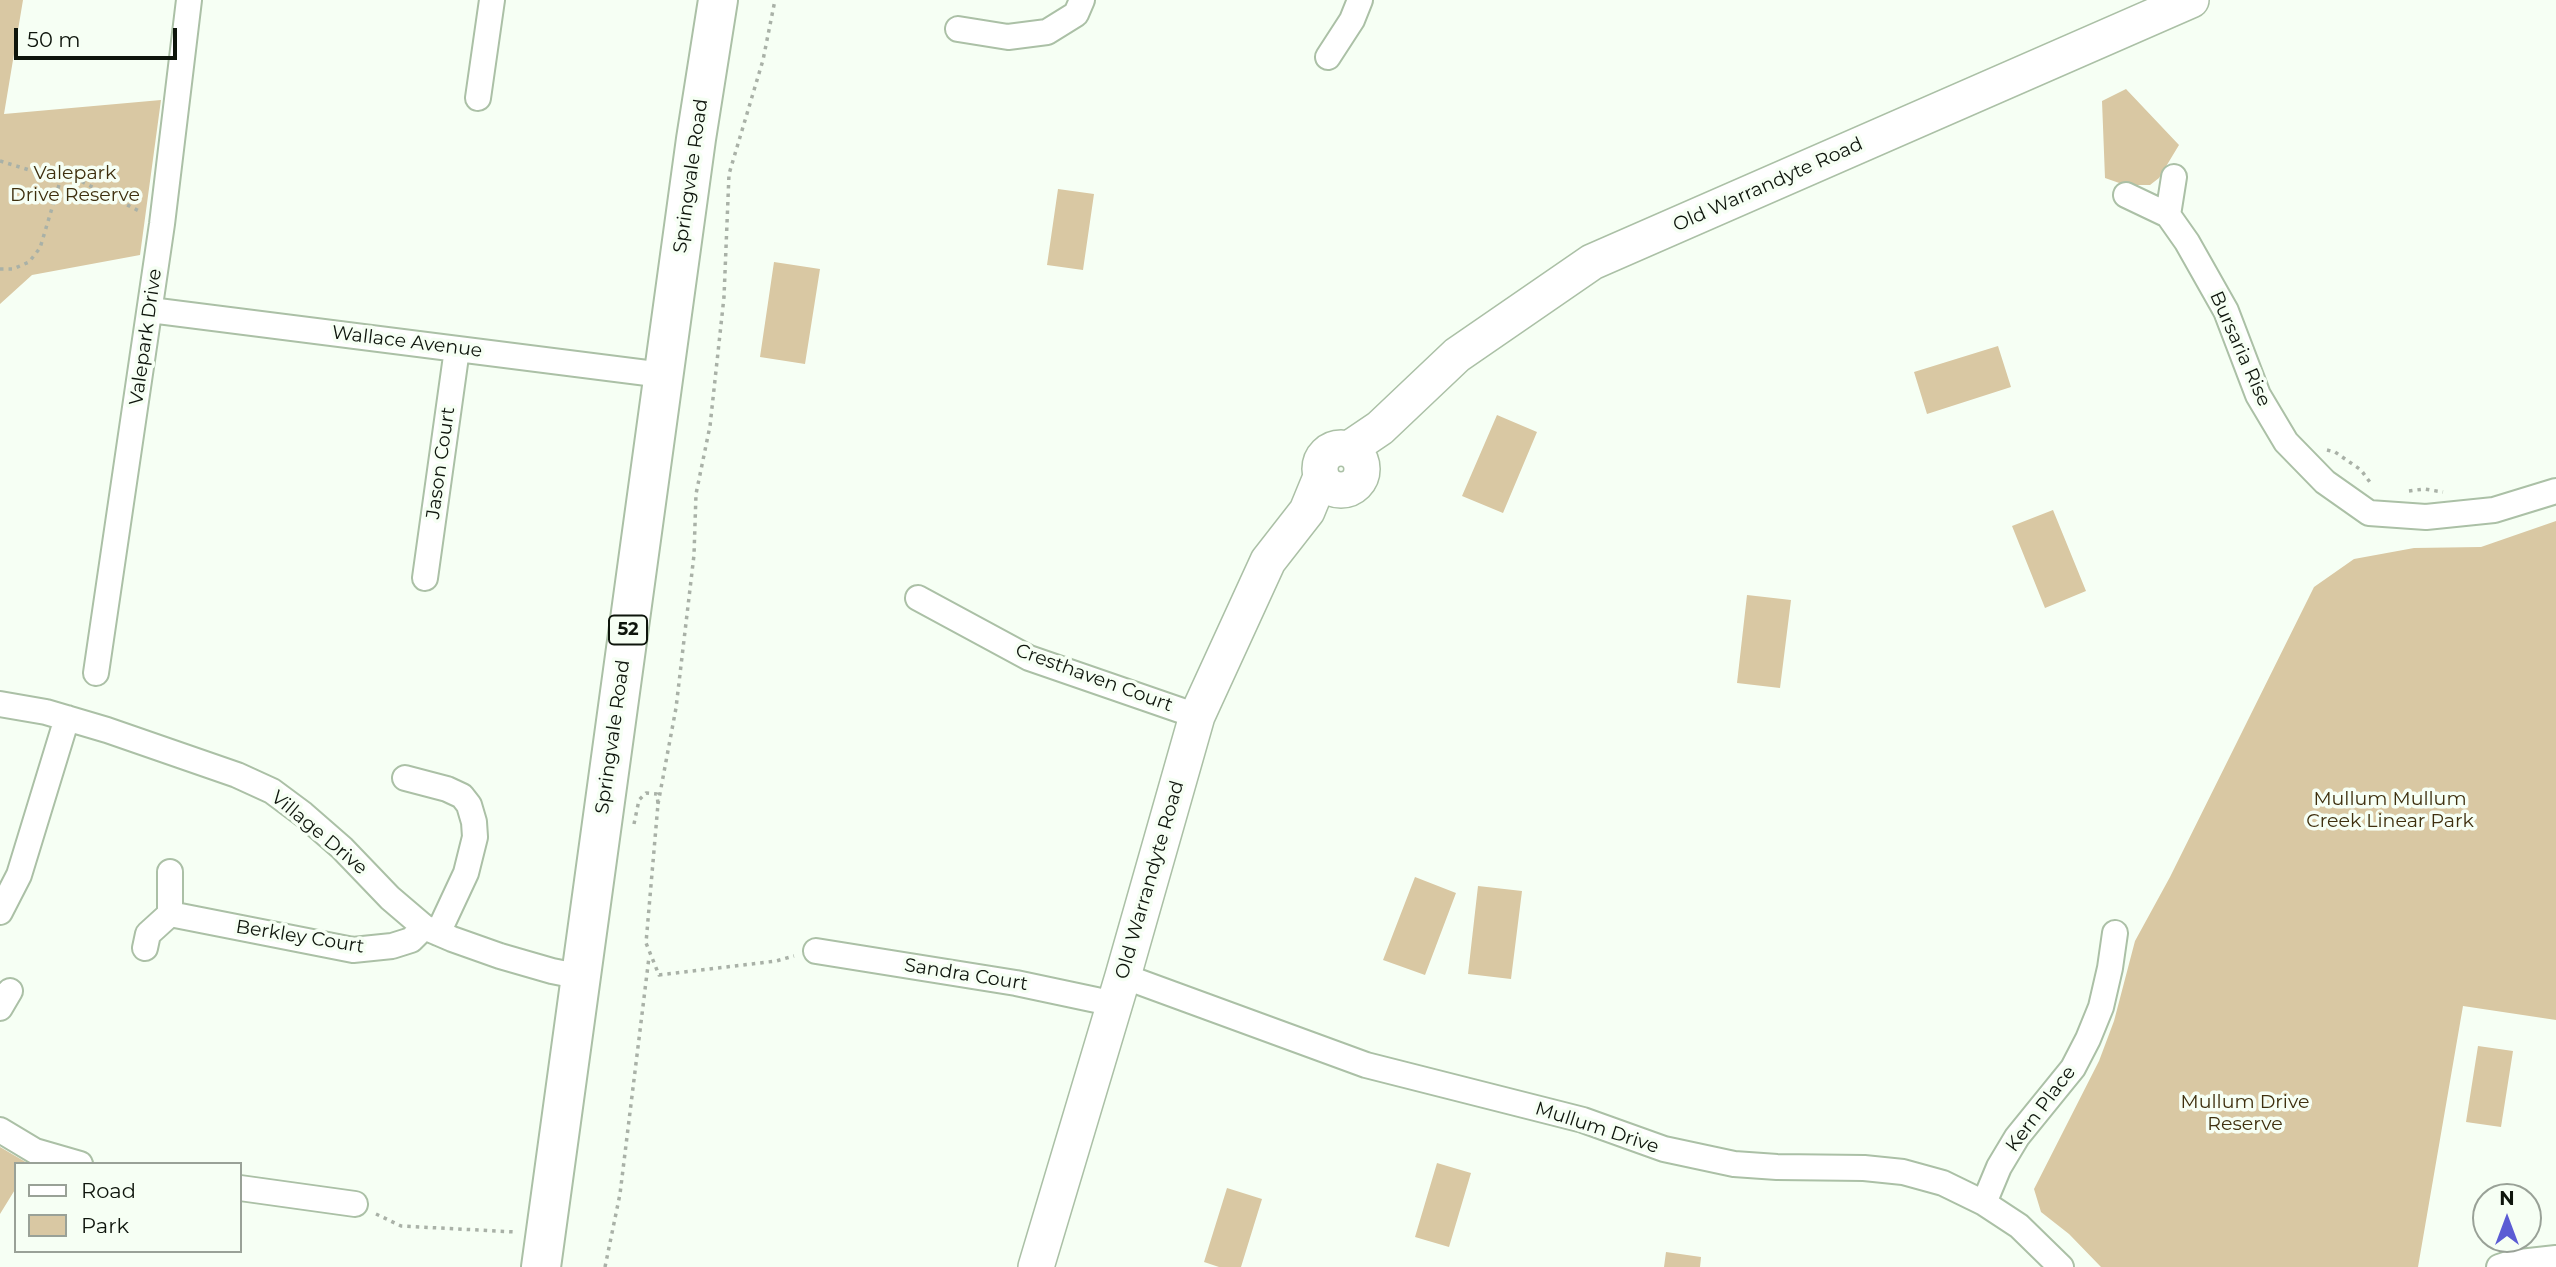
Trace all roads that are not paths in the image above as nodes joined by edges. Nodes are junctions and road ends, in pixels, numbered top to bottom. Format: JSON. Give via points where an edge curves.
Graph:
{"nodes":[{"id":1,"x":188,"y":0,"type":"edge"},
{"id":2,"x":492,"y":0,"type":"edge"},
{"id":3,"x":718,"y":0,"type":"edge"},
{"id":4,"x":1082,"y":0,"type":"edge"},
{"id":5,"x":1360,"y":0,"type":"edge"},
{"id":6,"x":2191,"y":0,"type":"edge"},
{"id":7,"x":958,"y":29,"type":"dead end"},
{"id":8,"x":1328,"y":57,"type":"dead end"},
{"id":9,"x":478,"y":97,"type":"dead end"},
{"id":10,"x":2174,"y":177,"type":"dead end"},
{"id":11,"x":2126,"y":195,"type":"dead end"},
{"id":12,"x":2168,"y":215,"type":"junction"},
{"id":13,"x":150,"y":310,"type":"junction"},
{"id":14,"x":457,"y":349,"type":"junction"},
{"id":15,"x":663,"y":375,"type":"junction"},
{"id":16,"x":2556,"y":491,"type":"edge"},
{"id":17,"x":425,"y":578,"type":"dead end"},
{"id":18,"x":918,"y":598,"type":"dead end"},
{"id":19,"x":96,"y":673,"type":"dead end"},
{"id":20,"x":0,"y":704,"type":"edge"},
{"id":21,"x":1197,"y":716,"type":"junction"},
{"id":22,"x":67,"y":718,"type":"junction"},
{"id":23,"x":405,"y":778,"type":"dead end"},
{"id":24,"x":170,"y":872,"type":"dead end"},
{"id":25,"x":0,"y":912,"type":"edge"},
{"id":26,"x":170,"y":914,"type":"junction"},
{"id":27,"x":431,"y":930,"type":"junction"},
{"id":28,"x":2115,"y":933,"type":"dead end"},
{"id":29,"x":145,"y":948,"type":"dead end"},
{"id":30,"x":816,"y":951,"type":"road end"},
{"id":31,"x":582,"y":977,"type":"junction"},
{"id":32,"x":1119,"y":990,"type":"junction"},
{"id":33,"x":0,"y":1130,"type":"edge"},
{"id":34,"x":73,"y":1162,"type":"edge"},
{"id":35,"x":242,"y":1188,"type":"edge"},
{"id":36,"x":1984,"y":1203,"type":"junction"},
{"id":37,"x":355,"y":1204,"type":"road end"},
{"id":38,"x":2556,"y":1258,"type":"edge"},
{"id":39,"x":541,"y":1267,"type":"edge"},
{"id":40,"x":1036,"y":1267,"type":"edge"},
{"id":41,"x":2061,"y":1267,"type":"edge"},
{"id":42,"x":2499,"y":1267,"type":"edge"}],
"edges":[{"from":1,"to":13,"type":"street","name":"Valepark Drive"},
{"from":2,"to":9,"type":"street"},
{"from":3,"to":15,"type":"main road","name":"Springvale Road","number":"52"},
{"from":4,"to":7,"type":"street","via":[[1076,14],[1047,32],[1008,37]]},
{"from":5,"to":8,"type":"street"},
{"from":6,"to":21,"type":"main road","name":"Old Warrandyte Road","via":[[1592,262],[1457,355],[1355,457],[1362,472],[1357,484],[1346,490],[1330,484],[1268,561]]},
{"from":10,"to":12,"type":"street"},
{"from":11,"to":12,"type":"street","name":"Bursaria Rise"},
{"from":12,"to":16,"type":"street","name":"Bursaria Rise","via":[[2226,310],[2258,395],[2286,442],[2325,482],[2369,513],[2426,517],[2494,510]]},
{"from":13,"to":14,"type":"street","name":"Wallace Avenue"},
{"from":13,"to":19,"type":"street","name":"Valepark Drive"},
{"from":14,"to":15,"type":"street","name":"Wallace Avenue"},
{"from":14,"to":17,"type":"street","name":"Jason Court"},
{"from":15,"to":31,"type":"main road","name":"Springvale Road","number":"52"},
{"from":18,"to":21,"type":"street","name":"Cresthaven Court","via":[[1029,658]]},
{"from":20,"to":22,"type":"street","name":"Village Drive"},
{"from":21,"to":32,"type":"main road","name":"Old Warrandyte Road"},
{"from":22,"to":25,"type":"street","via":[[19,876]]},
{"from":22,"to":27,"type":"street","name":"Village Drive","via":[[196,760],[272,791]]},
{"from":23,"to":27,"type":"street","via":[[462,796],[474,822],[466,873]]},
{"from":24,"to":26,"type":"street"},
{"from":26,"to":27,"type":"street","name":"Berkley Court","via":[[353,950],[392,946]]},
{"from":26,"to":29,"type":"street","via":[[148,934]]},
{"from":27,"to":31,"type":"street","name":"Village Drive","via":[[500,956]]},
{"from":28,"to":36,"type":"street","name":"Kern Place","via":[[2101,1007],[2088,1039],[2073,1068],[2017,1137]]},
{"from":30,"to":32,"type":"street","name":"Sandra Court","via":[[1016,983]]},
{"from":31,"to":39,"type":"main road","name":"Springvale Road","number":"52"},
{"from":32,"to":36,"type":"street","name":"Mullum Drive","via":[[1366,1065],[1583,1120],[1664,1149],[1734,1164],[1903,1172],[1943,1183]]},
{"from":32,"to":40,"type":"main road","name":"Old Warrandyte Road"},
{"from":33,"to":34,"type":"street","via":[[35,1151]]},
{"from":35,"to":37,"type":"street"},
{"from":36,"to":41,"type":"street","name":"Mullum Drive","via":[[2019,1226]]},
{"from":38,"to":42,"type":"street"}]}
